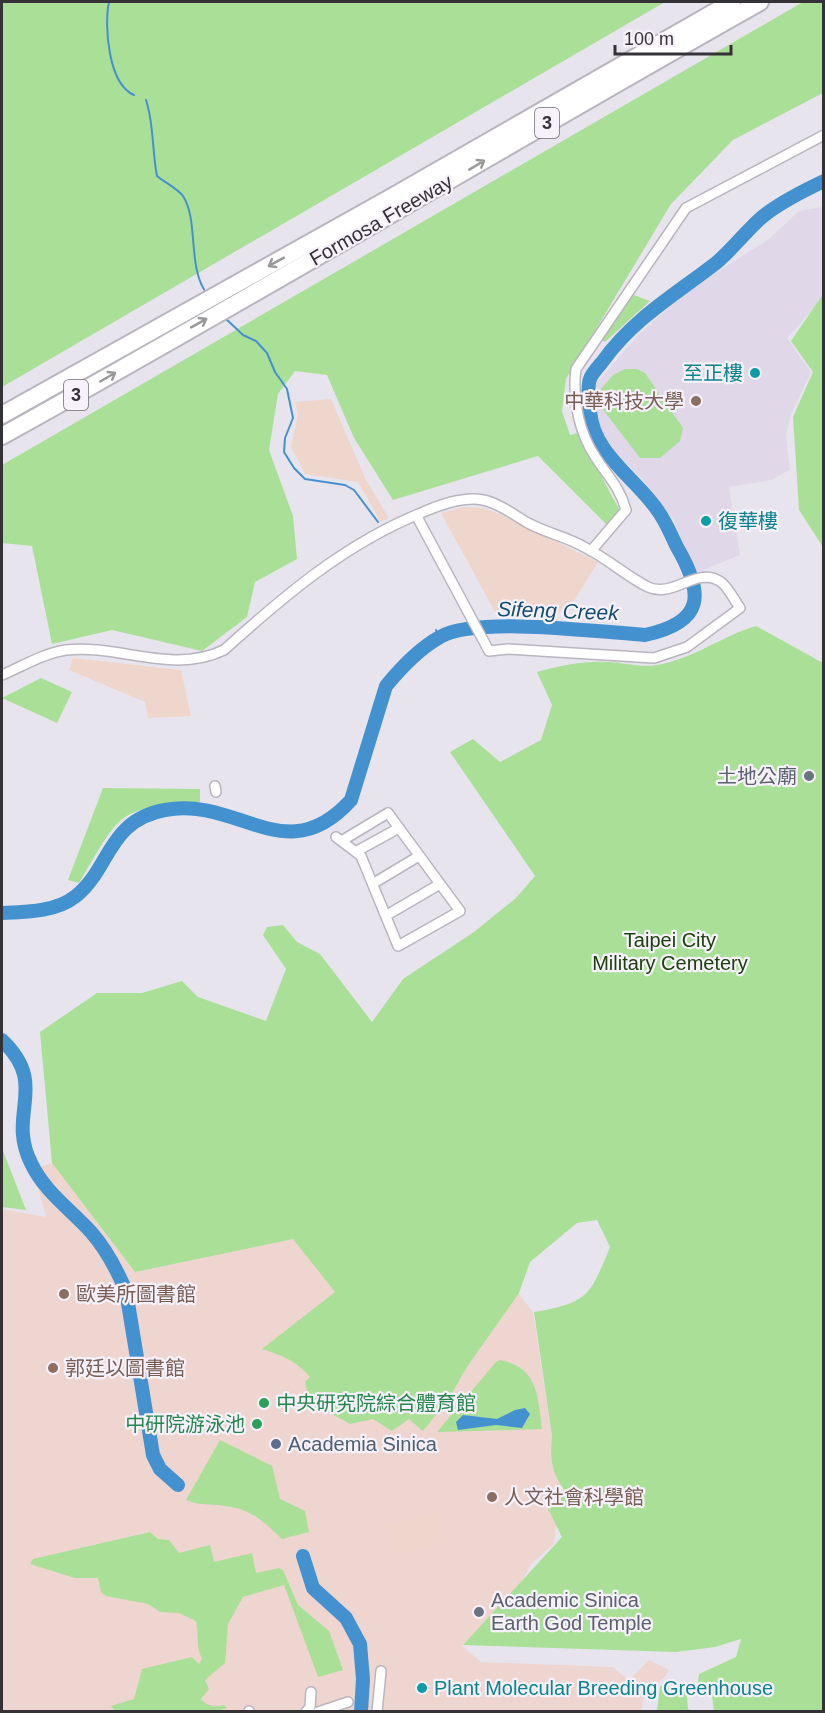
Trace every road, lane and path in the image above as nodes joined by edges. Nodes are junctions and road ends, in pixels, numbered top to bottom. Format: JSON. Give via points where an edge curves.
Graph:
{"nodes":[{"id":1,"x":732,"y":2,"type":"edge"},
{"id":2,"x":760,"y":2,"type":"edge"},
{"id":3,"x":824,"y":135,"type":"edge"},
{"id":4,"x":331,"y":240,"type":"junction"},
{"id":5,"x":92,"y":364,"type":"junction"},
{"id":6,"x":2,"y":406,"type":"edge"},
{"id":7,"x":2,"y":416,"type":"edge"},
{"id":8,"x":2,"y":436,"type":"edge"},
{"id":9,"x":416,"y":515,"type":"junction"},
{"id":10,"x":591,"y":551,"type":"junction"},
{"id":11,"x":2,"y":675,"type":"edge"},
{"id":12,"x":399,"y":828,"type":"junction"},
{"id":13,"x":357,"y":851,"type":"junction"},
{"id":14,"x":419,"y":856,"type":"junction"},
{"id":15,"x":374,"y":882,"type":"junction"},
{"id":16,"x":440,"y":884,"type":"junction"},
{"id":17,"x":387,"y":915,"type":"junction"},
{"id":18,"x":381,"y":1671,"type":"dead end"},
{"id":19,"x":311,"y":1692,"type":"dead end"},
{"id":20,"x":348,"y":1702,"type":"dead end"},
{"id":21,"x":306,"y":1712,"type":"edge"},
{"id":22,"x":318,"y":1712,"type":"edge"},
{"id":23,"x":377,"y":1712,"type":"edge"}],
"edges":[{"from":1,"to":4,"type":"highway","name":"Formosa Freeway","number":"3"},
{"from":4,"to":2,"type":"highway","name":"Formosa Freeway","number":"3","one_way":true},
{"from":3,"to":10,"type":"street","via":[[686,208],[576,369],[574,401],[578,414],[595,458],[614,481],[626,510]]},
{"from":4,"to":5,"type":"highway","name":"Formosa Freeway","number":"3","one_way":true},
{"from":8,"to":4,"type":"highway","name":"Formosa Freeway","number":"3","one_way":true},
{"from":5,"to":6,"type":"highway"},
{"from":5,"to":7,"type":"highway","name":"Formosa Freeway","number":"3"},
{"from":9,"to":10,"type":"street","via":[[463,500],[483,500]]},
{"from":9,"to":10,"type":"street","via":[[489,651],[654,658],[687,647],[740,608],[723,583],[712,578],[654,589]]},
{"from":9,"to":11,"type":"street","via":[[376,532],[330,561],[224,650],[207,658],[170,661],[67,650]]},
{"from":12,"to":13,"type":"street"},
{"from":12,"to":13,"type":"street","via":[[388,813],[340,838]]},
{"from":12,"to":14,"type":"street"},
{"from":13,"to":15,"type":"street"},
{"from":14,"to":15,"type":"street"},
{"from":14,"to":16,"type":"street"},
{"from":15,"to":17,"type":"street"},
{"from":16,"to":17,"type":"street"},
{"from":16,"to":17,"type":"street","via":[[460,911],[398,946]]},
{"from":18,"to":23,"type":"street"},
{"from":19,"to":21,"type":"street"},
{"from":20,"to":22,"type":"street"}]}
